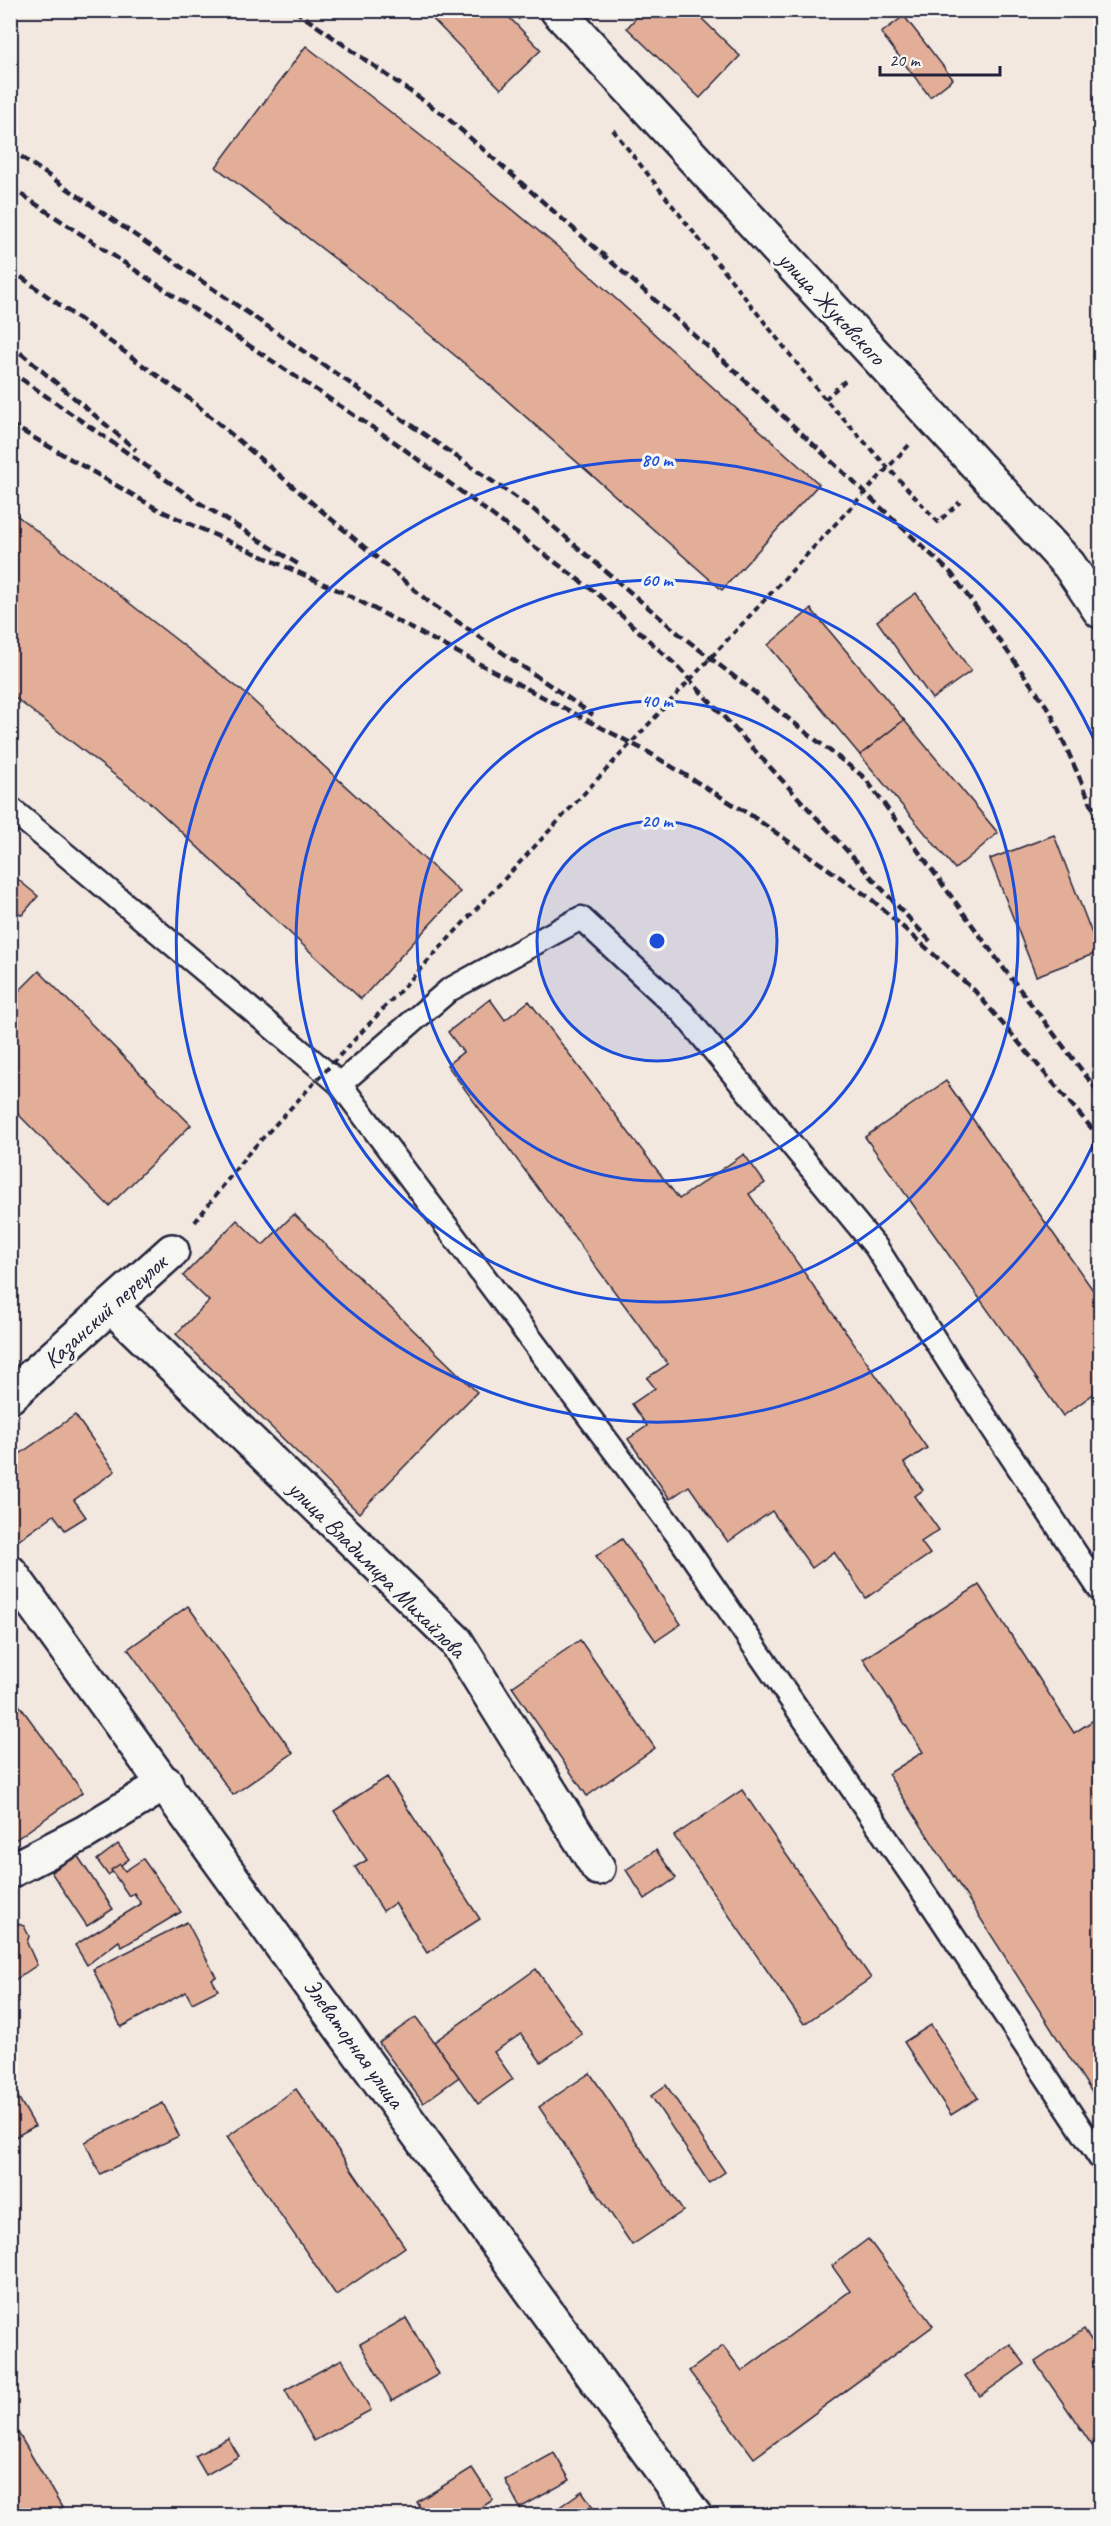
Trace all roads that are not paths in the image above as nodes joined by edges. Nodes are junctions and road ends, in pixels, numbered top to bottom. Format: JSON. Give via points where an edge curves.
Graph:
{"nodes":[{"id":1,"x":557,"y":10,"type":"edge"},
{"id":2,"x":1101,"y":611,"type":"edge"},
{"id":3,"x":10,"y":808,"type":"edge"},
{"id":4,"x":340,"y":1084,"type":"junction"},
{"id":5,"x":172,"y":1251,"type":"road end"},
{"id":6,"x":111,"y":1306,"type":"junction"},
{"id":7,"x":10,"y":1396,"type":"edge"},
{"id":8,"x":10,"y":1572,"type":"edge"},
{"id":9,"x":1101,"y":1590,"type":"edge"},
{"id":10,"x":166,"y":1783,"type":"junction"},
{"id":11,"x":598,"y":1868,"type":"dead end"},
{"id":12,"x":10,"y":1871,"type":"edge"},
{"id":13,"x":1101,"y":2158,"type":"edge"},
{"id":14,"x":695,"y":2516,"type":"edge"}],
"edges":[{"from":1,"to":2,"type":"street","name":"улица Жуковского","via":[[1069,565]]},
{"from":3,"to":4,"type":"lane"},
{"from":4,"to":9,"type":"lane","via":[[449,990],[581,918],[683,1013],[876,1247]]},
{"from":4,"to":13,"type":"lane","via":[[679,1537]]},
{"from":5,"to":6,"type":"street","name":"Казанский переулок"},
{"from":6,"to":7,"type":"street","name":"Казанский переулок"},
{"from":6,"to":11,"type":"street","name":"улица Владимира Михайлова","via":[[456,1641]]},
{"from":8,"to":10,"type":"street","name":"Элеваторная улица"},
{"from":10,"to":12,"type":"street","via":[[84,1833]]},
{"from":10,"to":14,"type":"street","name":"Элеваторная улица"}]}
